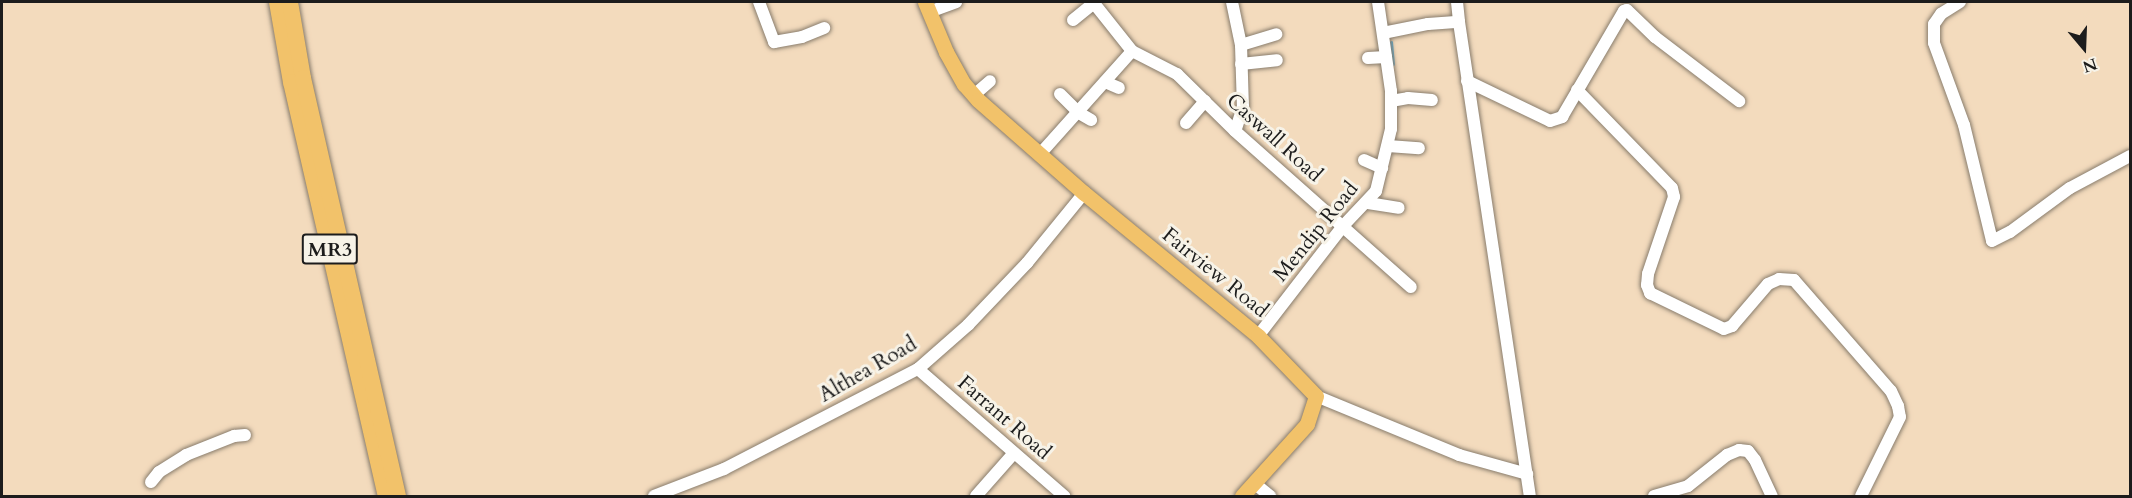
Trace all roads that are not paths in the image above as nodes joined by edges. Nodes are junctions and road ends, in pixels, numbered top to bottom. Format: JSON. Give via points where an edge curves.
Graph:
{"nodes":[{"id":1,"x":277,"y":2,"type":"edge"},
{"id":2,"x":290,"y":2,"type":"edge"},
{"id":3,"x":759,"y":2,"type":"edge"},
{"id":4,"x":956,"y":2,"type":"edge"},
{"id":5,"x":1093,"y":2,"type":"edge"},
{"id":6,"x":1232,"y":2,"type":"edge"},
{"id":7,"x":1378,"y":2,"type":"edge"},
{"id":8,"x":1456,"y":2,"type":"edge"},
{"id":9,"x":1960,"y":2,"type":"edge"},
{"id":10,"x":927,"y":7,"type":"edge"},
{"id":11,"x":1073,"y":20,"type":"dead end"},
{"id":12,"x":1460,"y":22,"type":"junction"},
{"id":13,"x":824,"y":28,"type":"dead end"},
{"id":14,"x":1383,"y":33,"type":"junction"},
{"id":15,"x":1276,"y":34,"type":"dead end"},
{"id":16,"x":1241,"y":45,"type":"junction"},
{"id":17,"x":1132,"y":51,"type":"junction"},
{"id":18,"x":1386,"y":57,"type":"junction"},
{"id":19,"x":1368,"y":58,"type":"dead end"},
{"id":20,"x":1277,"y":60,"type":"dead end"},
{"id":21,"x":1241,"y":64,"type":"junction"},
{"id":22,"x":990,"y":81,"type":"dead end"},
{"id":23,"x":1467,"y":81,"type":"junction"},
{"id":24,"x":1105,"y":82,"type":"junction"},
{"id":25,"x":1119,"y":88,"type":"dead end"},
{"id":26,"x":1576,"y":90,"type":"junction"},
{"id":27,"x":1060,"y":94,"type":"dead end"},
{"id":28,"x":974,"y":95,"type":"junction"},
{"id":29,"x":1432,"y":100,"type":"dead end"},
{"id":30,"x":1204,"y":101,"type":"junction"},
{"id":31,"x":1391,"y":101,"type":"junction"},
{"id":32,"x":1739,"y":101,"type":"dead end"},
{"id":33,"x":1079,"y":113,"type":"junction"},
{"id":34,"x":1091,"y":120,"type":"dead end"},
{"id":35,"x":1186,"y":123,"type":"dead end"},
{"id":36,"x":1235,"y":131,"type":"junction"},
{"id":37,"x":1388,"y":146,"type":"junction"},
{"id":38,"x":1419,"y":148,"type":"dead end"},
{"id":39,"x":1040,"y":154,"type":"junction"},
{"id":40,"x":2130,"y":156,"type":"edge"},
{"id":41,"x":1364,"y":160,"type":"dead end"},
{"id":42,"x":1382,"y":168,"type":"junction"},
{"id":43,"x":1084,"y":193,"type":"junction"},
{"id":44,"x":1368,"y":203,"type":"junction"},
{"id":45,"x":1399,"y":208,"type":"dead end"},
{"id":46,"x":1344,"y":226,"type":"junction"},
{"id":47,"x":1411,"y":287,"type":"dead end"},
{"id":48,"x":1258,"y":336,"type":"junction"},
{"id":49,"x":918,"y":369,"type":"junction"},
{"id":50,"x":1316,"y":396,"type":"junction"},
{"id":51,"x":245,"y":435,"type":"dead end"},
{"id":52,"x":1014,"y":453,"type":"junction"},
{"id":53,"x":1527,"y":474,"type":"junction"},
{"id":54,"x":151,"y":482,"type":"dead end"},
{"id":55,"x":1254,"y":483,"type":"junction"},
{"id":56,"x":386,"y":496,"type":"edge"},
{"id":57,"x":398,"y":496,"type":"edge"},
{"id":58,"x":654,"y":496,"type":"edge"},
{"id":59,"x":976,"y":496,"type":"edge"},
{"id":60,"x":1064,"y":496,"type":"edge"},
{"id":61,"x":1242,"y":496,"type":"edge"},
{"id":62,"x":1270,"y":496,"type":"edge"},
{"id":63,"x":1530,"y":496,"type":"edge"},
{"id":64,"x":1654,"y":496,"type":"edge"},
{"id":65,"x":1772,"y":496,"type":"edge"},
{"id":66,"x":1861,"y":496,"type":"edge"}],
"edges":[{"from":1,"to":56,"type":"highway","number":"MR3","via":[[289,72]]},
{"from":2,"to":57,"type":"highway","number":"MR3","via":[[303,78]]},
{"from":3,"to":13,"type":"street","via":[[774,42],[802,38]]},
{"from":4,"to":10,"type":"street"},
{"from":5,"to":11,"type":"street"},
{"from":5,"to":17,"type":"street"},
{"from":6,"to":16,"type":"street"},
{"from":7,"to":14,"type":"street","name":"Mendip Road"},
{"from":8,"to":12,"type":"street"},
{"from":9,"to":40,"type":"street","via":[[1941,14],[1934,24],[1934,44],[1965,125],[1992,241],[2070,188]]},
{"from":10,"to":28,"type":"main road","name":"Fairview Road","via":[[946,52]]},
{"from":12,"to":14,"type":"street"},
{"from":12,"to":23,"type":"street"},
{"from":14,"to":18,"type":"street","name":"Mendip Road"},
{"from":15,"to":16,"type":"street"},
{"from":16,"to":21,"type":"street"},
{"from":17,"to":24,"type":"street"},
{"from":17,"to":30,"type":"street","name":"Caswall Road","via":[[1178,74]]},
{"from":18,"to":19,"type":"street"},
{"from":18,"to":31,"type":"street","name":"Mendip Road"},
{"from":20,"to":21,"type":"street"},
{"from":21,"to":36,"type":"street","via":[[1243,107]]},
{"from":22,"to":28,"type":"street"},
{"from":23,"to":26,"type":"street","via":[[1550,121],[1562,117]]},
{"from":23,"to":53,"type":"street"},
{"from":24,"to":25,"type":"street"},
{"from":24,"to":33,"type":"street"},
{"from":26,"to":32,"type":"street","via":[[1627,10],[1655,38]]},
{"from":26,"to":66,"type":"street","via":[[1672,188],[1674,197],[1648,274],[1650,293],[1724,329],[1732,326],[1768,284],[1779,279],[1794,280],[1891,391],[1900,417]]},
{"from":27,"to":33,"type":"street"},
{"from":28,"to":39,"type":"main road","name":"Fairview Road"},
{"from":29,"to":31,"type":"street"},
{"from":30,"to":35,"type":"street"},
{"from":30,"to":36,"type":"street","name":"Caswall Road"},
{"from":31,"to":37,"type":"street","name":"Mendip Road"},
{"from":33,"to":34,"type":"street"},
{"from":33,"to":39,"type":"street"},
{"from":36,"to":46,"type":"street","name":"Caswall Road"},
{"from":37,"to":38,"type":"street"},
{"from":37,"to":42,"type":"street","name":"Mendip Road"},
{"from":39,"to":43,"type":"main road","name":"Fairview Road"},
{"from":41,"to":42,"type":"street"},
{"from":42,"to":44,"type":"street","name":"Mendip Road"},
{"from":43,"to":48,"type":"main road","name":"Fairview Road"},
{"from":43,"to":49,"type":"street","name":"Althea Road","via":[[1020,270],[968,325]]},
{"from":44,"to":45,"type":"street"},
{"from":44,"to":46,"type":"street","name":"Mendip Road"},
{"from":46,"to":47,"type":"street","name":"Caswall Road"},
{"from":46,"to":48,"type":"street","name":"Mendip Road"},
{"from":48,"to":50,"type":"main road","name":"Fairview Road"},
{"from":49,"to":52,"type":"street","name":"Farrant Road"},
{"from":49,"to":58,"type":"street","name":"Althea Road","via":[[724,469]]},
{"from":50,"to":53,"type":"street","name":"Fairview Road","via":[[1459,455]]},
{"from":50,"to":55,"type":"main road","via":[[1307,424]]},
{"from":51,"to":54,"type":"street","via":[[186,455]]},
{"from":52,"to":59,"type":"street"},
{"from":52,"to":60,"type":"street","name":"Farrant Road"},
{"from":53,"to":63,"type":"street"},
{"from":55,"to":61,"type":"main road"},
{"from":55,"to":62,"type":"street"},
{"from":64,"to":65,"type":"street","via":[[1688,486],[1739,450],[1748,451],[1755,460]]}]}
